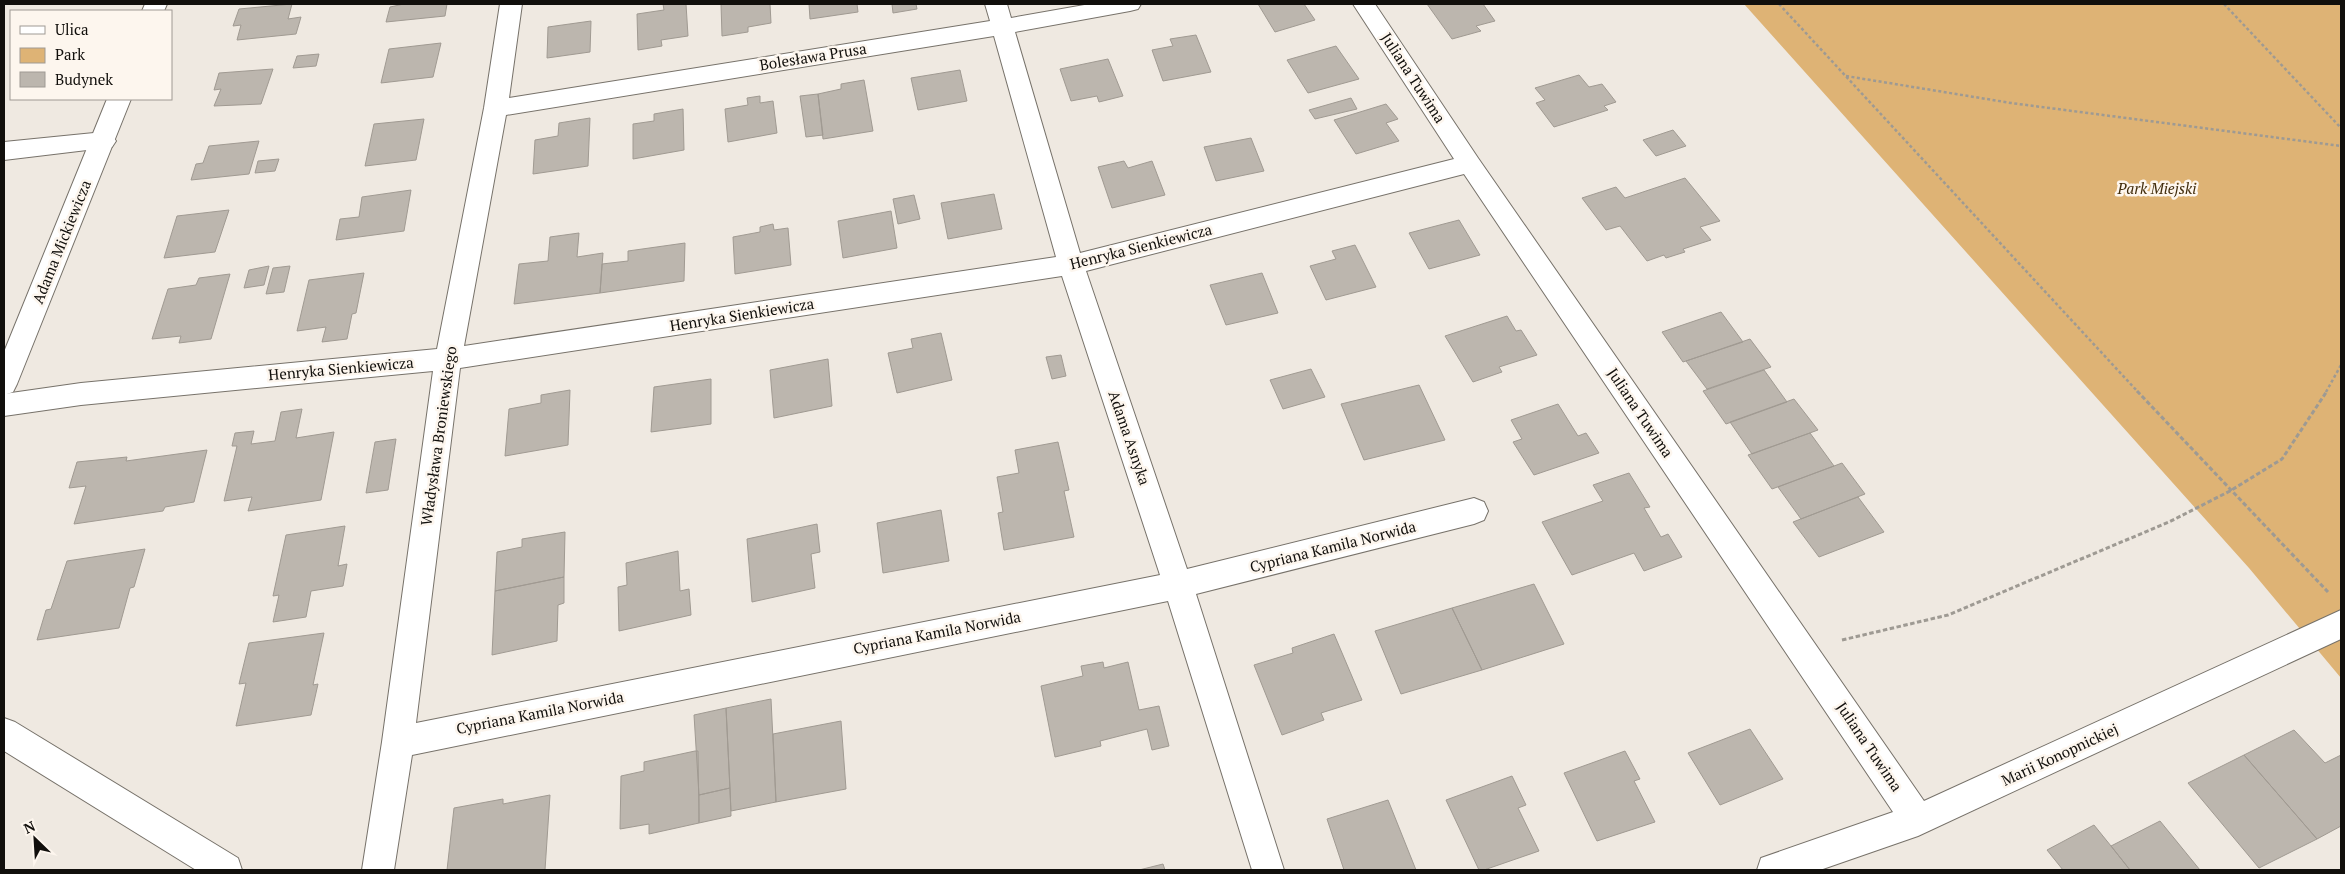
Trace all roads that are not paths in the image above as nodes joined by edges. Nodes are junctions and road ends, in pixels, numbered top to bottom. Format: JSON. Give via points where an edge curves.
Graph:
{"nodes":[{"id":1,"x":511,"y":4,"type":"edge"},
{"id":2,"x":1130,"y":4,"type":"edge"},
{"id":3,"x":1364,"y":4,"type":"edge"},
{"id":4,"x":1000,"y":15,"type":"edge"},
{"id":5,"x":119,"y":100,"type":"edge"},
{"id":6,"x":496,"y":108,"type":"junction"},
{"id":7,"x":104,"y":141,"type":"junction"},
{"id":8,"x":4,"y":151,"type":"edge"},
{"id":9,"x":1470,"y":164,"type":"junction"},
{"id":10,"x":1071,"y":265,"type":"junction"},
{"id":11,"x":448,"y":359,"type":"junction"},
{"id":12,"x":4,"y":384,"type":"edge"},
{"id":13,"x":4,"y":405,"type":"edge"},
{"id":14,"x":1474,"y":511,"type":"dead end"},
{"id":15,"x":1178,"y":585,"type":"junction"},
{"id":16,"x":2338,"y":611,"type":"edge"},
{"id":17,"x":4,"y":732,"type":"edge"},
{"id":18,"x":398,"y":742,"type":"junction"},
{"id":19,"x":1918,"y":820,"type":"junction"},
{"id":20,"x":226,"y":870,"type":"edge"},
{"id":21,"x":378,"y":870,"type":"edge"},
{"id":22,"x":1268,"y":870,"type":"edge"},
{"id":23,"x":1773,"y":870,"type":"edge"}],
"edges":[{"from":1,"to":6,"type":"street","name":"Władysława Broniewskiego"},
{"from":2,"to":4,"type":"street","name":"Bolesława Prusa"},
{"from":3,"to":9,"type":"street","name":"Juliana Tuwima"},
{"from":4,"to":6,"type":"street","name":"Bolesława Prusa"},
{"from":4,"to":10,"type":"street","name":"Adama Asnyka"},
{"from":5,"to":7,"type":"street","name":"Adama Mickiewicza"},
{"from":6,"to":11,"type":"street","name":"Władysława Broniewskiego"},
{"from":7,"to":8,"type":"street"},
{"from":7,"to":12,"type":"street","name":"Adama Mickiewicza"},
{"from":9,"to":10,"type":"street","name":"Henryka Sienkiewicza"},
{"from":9,"to":19,"type":"street","name":"Juliana Tuwima"},
{"from":10,"to":11,"type":"street","name":"Henryka Sienkiewicza"},
{"from":10,"to":15,"type":"street","name":"Adama Asnyka"},
{"from":11,"to":13,"type":"street","name":"Henryka Sienkiewicza","via":[[81,394]]},
{"from":11,"to":18,"type":"street","name":"Władysława Broniewskiego"},
{"from":14,"to":15,"type":"street","name":"Cypriana Kamila Norwida"},
{"from":15,"to":18,"type":"street","name":"Cypriana Kamila Norwida"},
{"from":15,"to":22,"type":"street","name":"Adama Asnyka"},
{"from":16,"to":19,"type":"street","name":"Marii Konopnickiej"},
{"from":17,"to":20,"type":"street"},
{"from":18,"to":21,"type":"street","name":"Władysława Broniewskiego"},
{"from":19,"to":23,"type":"street","name":"Marii Konopnickiej"}]}
